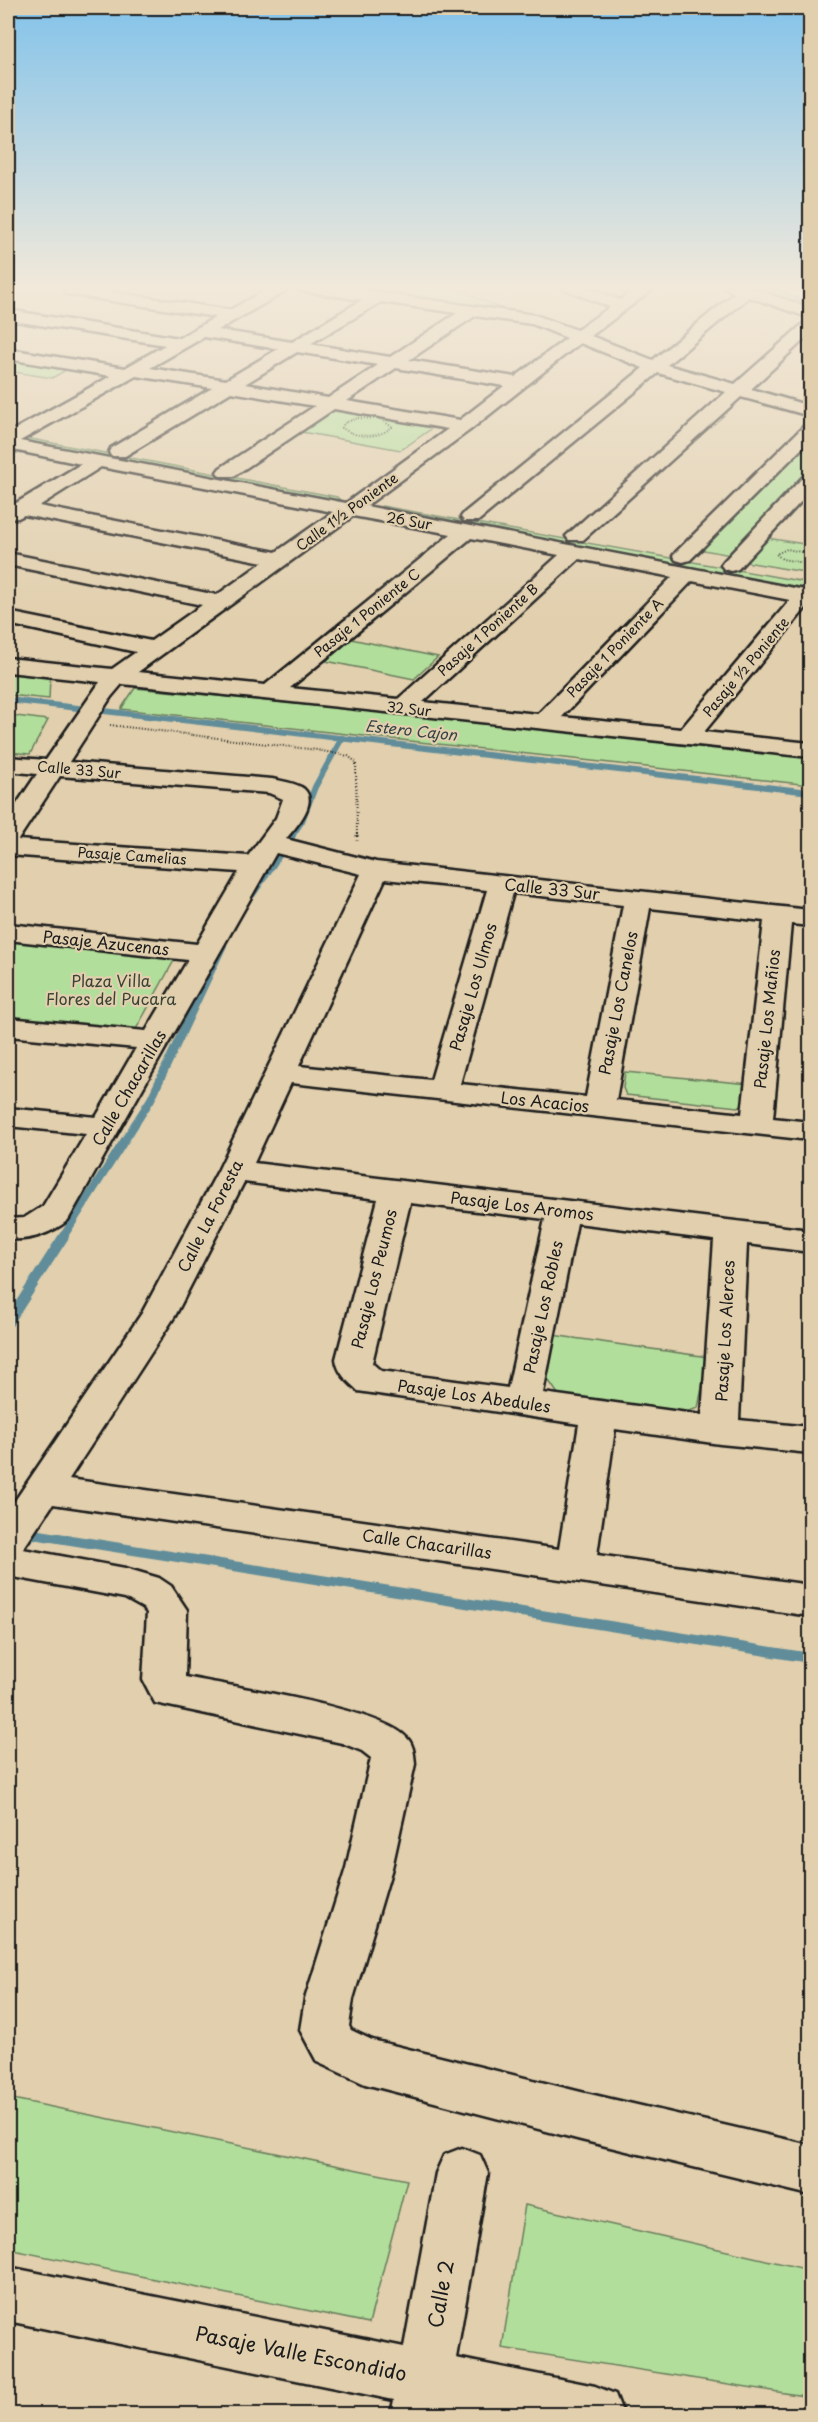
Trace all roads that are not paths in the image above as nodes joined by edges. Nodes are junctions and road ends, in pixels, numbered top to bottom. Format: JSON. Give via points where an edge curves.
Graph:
{"nodes":[{"id":1,"x":79,"y":399,"type":"edge"},
{"id":2,"x":208,"y":399,"type":"edge"},
{"id":3,"x":308,"y":399,"type":"edge"},
{"id":4,"x":338,"y":399,"type":"edge"},
{"id":5,"x":499,"y":399,"type":"edge"},
{"id":6,"x":618,"y":399,"type":"edge"},
{"id":7,"x":731,"y":399,"type":"edge"},
{"id":8,"x":765,"y":399,"type":"edge"},
{"id":9,"x":332,"y":403,"type":"junction"},
{"id":10,"x":810,"y":411,"type":"edge"},
{"id":11,"x":464,"y":426,"type":"junction"},
{"id":12,"x":810,"y":430,"type":"edge"},
{"id":13,"x":11,"y":436,"type":"edge"},
{"id":14,"x":118,"y":452,"type":"junction"},
{"id":15,"x":97,"y":462,"type":"junction"},
{"id":16,"x":227,"y":472,"type":"junction"},
{"id":17,"x":810,"y":481,"type":"edge"},
{"id":18,"x":356,"y":505,"type":"junction"},
{"id":19,"x":14,"y":512,"type":"edge"},
{"id":20,"x":469,"y":524,"type":"junction"},
{"id":21,"x":575,"y":544,"type":"junction"},
{"id":22,"x":8,"y":559,"type":"edge"},
{"id":23,"x":281,"y":559,"type":"junction"},
{"id":24,"x":685,"y":565,"type":"junction"},
{"id":25,"x":731,"y":565,"type":"junction"},
{"id":26,"x":808,"y":591,"type":"edge"},
{"id":27,"x":221,"y":602,"type":"junction"},
{"id":28,"x":8,"y":618,"type":"edge"},
{"id":29,"x":155,"y":649,"type":"junction"},
{"id":30,"x":8,"y":665,"type":"edge"},
{"id":31,"x":109,"y":685,"type":"junction"},
{"id":32,"x":268,"y":694,"type":"junction"},
{"id":33,"x":402,"y":708,"type":"junction"},
{"id":34,"x":543,"y":722,"type":"junction"},
{"id":35,"x":687,"y":737,"type":"junction"},
{"id":36,"x":810,"y":750,"type":"edge"},
{"id":37,"x":8,"y":764,"type":"edge"},
{"id":38,"x":52,"y":768,"type":"junction"},
{"id":39,"x":294,"y":793,"type":"joint"},
{"id":40,"x":8,"y":836,"type":"edge"},
{"id":41,"x":8,"y":847,"type":"edge"},
{"id":42,"x":295,"y":850,"type":"joint"},
{"id":43,"x":263,"y":854,"type":"junction"},
{"id":44,"x":367,"y":868,"type":"junction"},
{"id":45,"x":502,"y":884,"type":"junction"},
{"id":46,"x":638,"y":899,"type":"junction"},
{"id":47,"x":778,"y":914,"type":"junction"},
{"id":48,"x":810,"y":918,"type":"edge"},
{"id":49,"x":8,"y":933,"type":"edge"},
{"id":50,"x":205,"y":953,"type":"junction"},
{"id":51,"x":8,"y":1027,"type":"edge"},
{"id":52,"x":156,"y":1041,"type":"junction"},
{"id":53,"x":280,"y":1073,"type":"junction"},
{"id":54,"x":443,"y":1091,"type":"junction"},
{"id":55,"x":599,"y":1108,"type":"junction"},
{"id":56,"x":8,"y":1117,"type":"edge"},
{"id":57,"x":757,"y":1125,"type":"junction"},
{"id":58,"x":106,"y":1127,"type":"junction"},
{"id":59,"x":810,"y":1131,"type":"edge"},
{"id":60,"x":234,"y":1171,"type":"junction"},
{"id":61,"x":397,"y":1191,"type":"junction"},
{"id":62,"x":563,"y":1212,"type":"junction"},
{"id":63,"x":8,"y":1229,"type":"edge"},
{"id":64,"x":731,"y":1232,"type":"junction"},
{"id":65,"x":810,"y":1241,"type":"edge"},
{"id":66,"x":355,"y":1367,"type":"joint"},
{"id":67,"x":523,"y":1403,"type":"junction"},
{"id":68,"x":599,"y":1414,"type":"junction"},
{"id":69,"x":720,"y":1431,"type":"junction"},
{"id":70,"x":810,"y":1440,"type":"edge"},
{"id":71,"x":26,"y":1513,"type":"edge"},
{"id":72,"x":8,"y":1561,"type":"edge"},
{"id":73,"x":576,"y":1566,"type":"junction"},
{"id":74,"x":810,"y":1601,"type":"edge"},
{"id":75,"x":810,"y":2170,"type":"edge"},
{"id":76,"x":462,"y":2173,"type":"dead end"},
{"id":77,"x":8,"y":2294,"type":"edge"},
{"id":78,"x":423,"y":2397,"type":"edge"},
{"id":79,"x":595,"y":2415,"type":"edge"}],
"edges":[{"from":1,"to":13,"type":"street"},
{"from":2,"to":14,"type":"street"},
{"from":3,"to":9,"type":"street"},
{"from":4,"to":9,"type":"street"},
{"from":5,"to":11,"type":"street","name":"Calle 1½ Poniente"},
{"from":6,"to":20,"type":"street","name":"Pasaje 1 Poniente C"},
{"from":7,"to":21,"type":"street","name":"Pasaje 1 Poniente B"},
{"from":8,"to":10,"type":"street"},
{"from":9,"to":11,"type":"street"},
{"from":9,"to":16,"type":"street"},
{"from":11,"to":18,"type":"street","name":"Calle 1½ Poniente"},
{"from":12,"to":24,"type":"street","name":"Pasaje 1 Poniente A"},
{"from":13,"to":14,"type":"street","name":"26 Sur"},
{"from":13,"to":15,"type":"street","name":"26 Sur"},
{"from":14,"to":16,"type":"street","name":"26 Sur"},
{"from":15,"to":18,"type":"street","name":"26 Sur"},
{"from":15,"to":19,"type":"street"},
{"from":16,"to":18,"type":"street","name":"26 Sur"},
{"from":17,"to":25,"type":"street"},
{"from":18,"to":20,"type":"street","name":"26 Sur"},
{"from":18,"to":23,"type":"street","name":"Calle 1½ Poniente"},
{"from":19,"to":23,"type":"street"},
{"from":20,"to":21,"type":"street","name":"26 Sur"},
{"from":20,"to":32,"type":"street","name":"Pasaje 1 Poniente C"},
{"from":21,"to":24,"type":"street","name":"26 Sur"},
{"from":21,"to":33,"type":"street","name":"Pasaje 1 Poniente B"},
{"from":22,"to":27,"type":"street"},
{"from":23,"to":27,"type":"street","name":"Calle 1½ Poniente"},
{"from":24,"to":25,"type":"street","name":"26 Sur"},
{"from":24,"to":26,"type":"street","name":"26 Sur"},
{"from":24,"to":34,"type":"street","name":"Pasaje 1 Poniente A"},
{"from":25,"to":26,"type":"street","name":"26 Sur","via":[[791,568]]},
{"from":26,"to":35,"type":"street","name":"Pasaje ½ Poniente"},
{"from":27,"to":29,"type":"street","name":"Calle 1½ Poniente"},
{"from":28,"to":29,"type":"street"},
{"from":29,"to":31,"type":"street","name":"Calle 1½ Poniente"},
{"from":30,"to":31,"type":"street","name":"32 Sur"},
{"from":31,"to":32,"type":"street","name":"32 Sur"},
{"from":31,"to":38,"type":"street"},
{"from":32,"to":33,"type":"street","name":"32 Sur"},
{"from":33,"to":34,"type":"street","name":"32 Sur"},
{"from":34,"to":35,"type":"street","name":"32 Sur"},
{"from":35,"to":36,"type":"street","name":"32 Sur"},
{"from":37,"to":38,"type":"street","name":"Calle 33 Sur"},
{"from":38,"to":39,"type":"street","name":"Calle 33 Sur","via":[[272,786]]},
{"from":38,"to":40,"type":"street"},
{"from":39,"to":43,"type":"street","name":"Calle Chacarillas","via":[[296,806]]},
{"from":41,"to":43,"type":"street","name":"Pasaje Camelias"},
{"from":42,"to":43,"type":"street","name":"Pasaje Camelias"},
{"from":42,"to":44,"type":"street","name":"Calle 33 Sur"},
{"from":43,"to":50,"type":"street","name":"Calle Chacarillas"},
{"from":44,"to":45,"type":"street","name":"Calle 33 Sur"},
{"from":44,"to":53,"type":"street","name":"Calle La Foresta"},
{"from":45,"to":46,"type":"street","name":"Calle 33 Sur"},
{"from":45,"to":54,"type":"street","name":"Pasaje Los Ulmos"},
{"from":46,"to":47,"type":"street","name":"Calle 33 Sur"},
{"from":46,"to":55,"type":"street","name":"Pasaje Los Canelos"},
{"from":47,"to":48,"type":"street","name":"Calle 33 Sur"},
{"from":47,"to":57,"type":"street","name":"Pasaje Los Mañios"},
{"from":49,"to":50,"type":"street","name":"Pasaje Azucenas"},
{"from":50,"to":52,"type":"street","name":"Calle Chacarillas"},
{"from":51,"to":52,"type":"street"},
{"from":52,"to":58,"type":"street","name":"Calle Chacarillas"},
{"from":53,"to":54,"type":"street","name":"Los Acacios"},
{"from":53,"to":60,"type":"street","name":"Calle La Foresta"},
{"from":54,"to":55,"type":"street","name":"Los Acacios"},
{"from":55,"to":57,"type":"street","name":"Los Acacios"},
{"from":56,"to":58,"type":"street"},
{"from":57,"to":59,"type":"street","name":"Los Acacios"},
{"from":58,"to":63,"type":"street","name":"Calle Chacarillas","via":[[56,1214],[32,1227]]},
{"from":60,"to":61,"type":"street","name":"Pasaje Los Aromos"},
{"from":60,"to":71,"type":"street","name":"Calle La Foresta","via":[[158,1316]]},
{"from":61,"to":62,"type":"street","name":"Pasaje Los Aromos"},
{"from":61,"to":66,"type":"street","name":"Pasaje Los Peumos"},
{"from":62,"to":64,"type":"street","name":"Pasaje Los Aromos"},
{"from":62,"to":67,"type":"street","name":"Pasaje Los Robles"},
{"from":64,"to":65,"type":"street","name":"Pasaje Los Aromos"},
{"from":64,"to":69,"type":"street","name":"Pasaje Los Alerces"},
{"from":66,"to":67,"type":"street","name":"Pasaje Los Abedules","via":[[371,1382]]},
{"from":67,"to":68,"type":"street","name":"Pasaje Los Abedules"},
{"from":68,"to":69,"type":"street","name":"Pasaje Los Abedules"},
{"from":68,"to":73,"type":"street"},
{"from":69,"to":70,"type":"street","name":"Pasaje Los Abedules"},
{"from":71,"to":73,"type":"street","name":"Calle Chacarillas"},
{"from":72,"to":75,"type":"street","via":[[125,1583],[157,1597],[167,1610],[164,1680],[170,1691],[346,1727],[378,1739],[392,1750],[393,1764],[369,1868],[329,1999],[324,2030],[334,2046],[365,2061]]},
{"from":73,"to":74,"type":"street","name":"Calle Chacarillas"},
{"from":76,"to":78,"type":"street","name":"Calle 2"},
{"from":77,"to":78,"type":"street","name":"Pasaje Valle Escondido"},
{"from":78,"to":79,"type":"street","name":"Pasaje Valle Escondido"}]}
